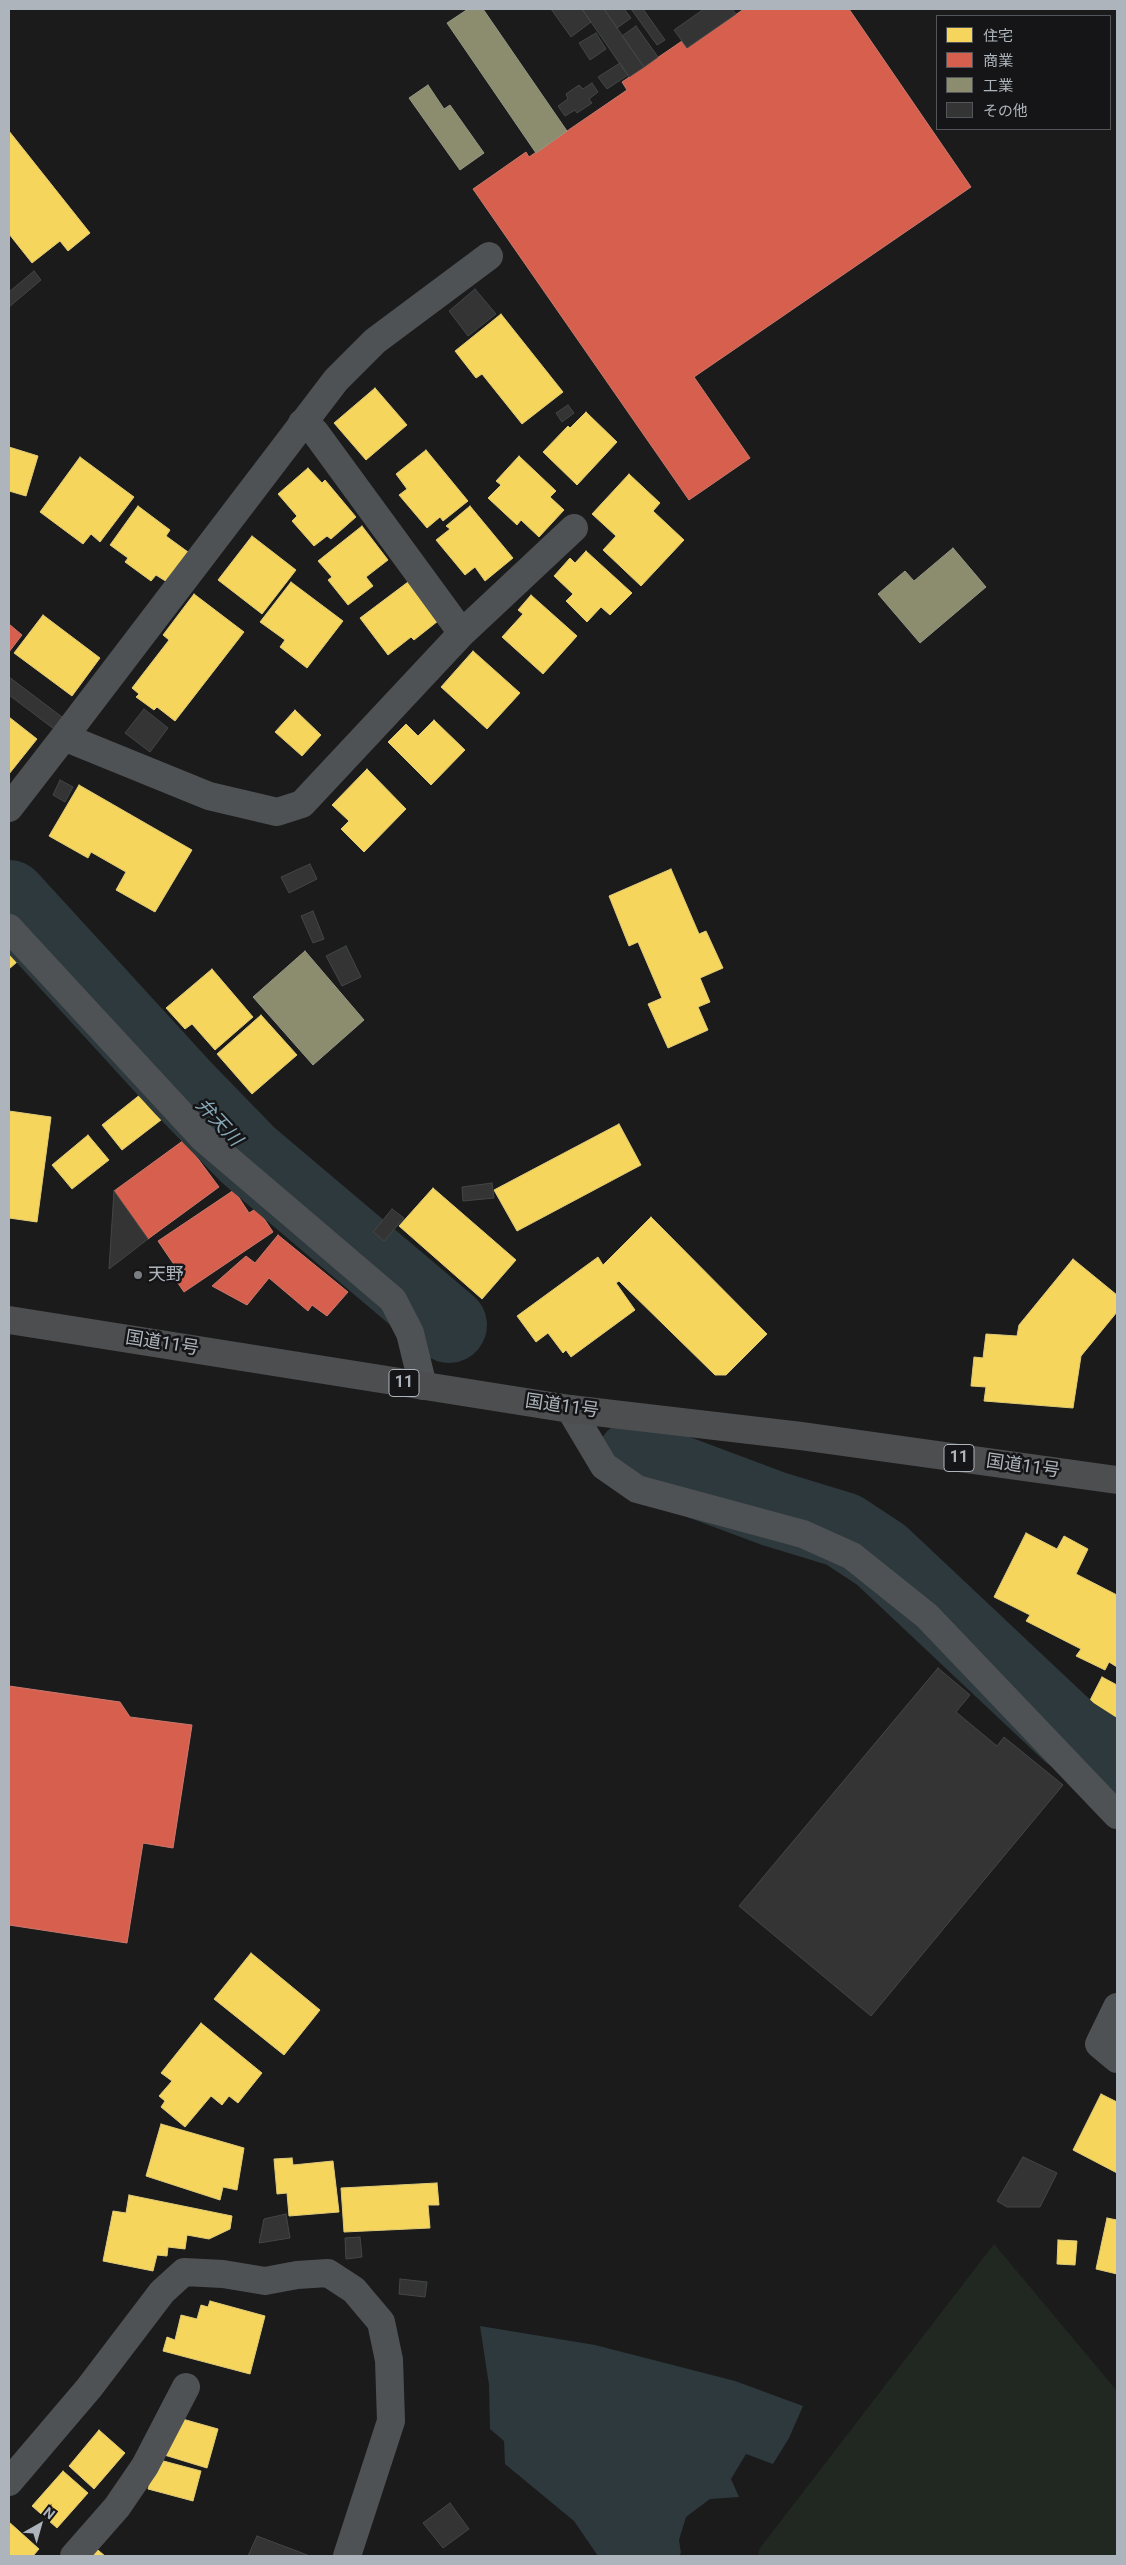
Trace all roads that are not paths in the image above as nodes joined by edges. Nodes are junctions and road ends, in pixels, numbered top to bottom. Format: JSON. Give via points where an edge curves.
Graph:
{"nodes":[{"id":1,"x":489,"y":256,"type":"dead end"},
{"id":2,"x":302,"y":423,"type":"junction"},
{"id":3,"x":574,"y":528,"type":"dead end"},
{"id":4,"x":462,"y":633,"type":"junction"},
{"id":5,"x":64,"y":737,"type":"junction"},
{"id":6,"x":9,"y":808,"type":"edge"},
{"id":7,"x":9,"y":928,"type":"edge"},
{"id":8,"x":9,"y":1320,"type":"edge"},
{"id":9,"x":423,"y":1386,"type":"junction"},
{"id":10,"x":570,"y":1409,"type":"junction"},
{"id":11,"x":1117,"y":1480,"type":"edge"},
{"id":12,"x":1117,"y":1815,"type":"edge"},
{"id":13,"x":1117,"y":2007,"type":"edge"},
{"id":14,"x":1117,"y":2059,"type":"edge"},
{"id":15,"x":186,"y":2388,"type":"dead end"},
{"id":16,"x":9,"y":2482,"type":"edge"},
{"id":17,"x":74,"y":2556,"type":"edge"},
{"id":18,"x":347,"y":2556,"type":"edge"}],
"edges":[{"from":1,"to":2,"type":"street","via":[[375,341],[336,380]]},
{"from":2,"to":4,"type":"street","via":[[315,432]]},
{"from":2,"to":5,"type":"street"},
{"from":3,"to":4,"type":"street"},
{"from":4,"to":5,"type":"street","via":[[302,804],[277,812],[209,796]]},
{"from":5,"to":6,"type":"street"},
{"from":7,"to":9,"type":"street","via":[[203,1138],[393,1300],[410,1333]]},
{"from":8,"to":9,"type":"highway","name":"国道11号","number":"11"},
{"from":9,"to":10,"type":"highway","name":"国道11号","number":"11"},
{"from":10,"to":11,"type":"highway","name":"国道11号","number":"11","via":[[791,1435]]},
{"from":10,"to":12,"type":"street","via":[[604,1466],[637,1489],[804,1534],[852,1556],[928,1616]]},
{"from":13,"to":14,"type":"street","via":[[1099,2044]]},
{"from":15,"to":17,"type":"street","via":[[145,2466],[118,2507]]},
{"from":16,"to":18,"type":"street","via":[[89,2388],[162,2292],[184,2272],[265,2281],[328,2273],[354,2290],[381,2322],[389,2360],[391,2421]]}]}
